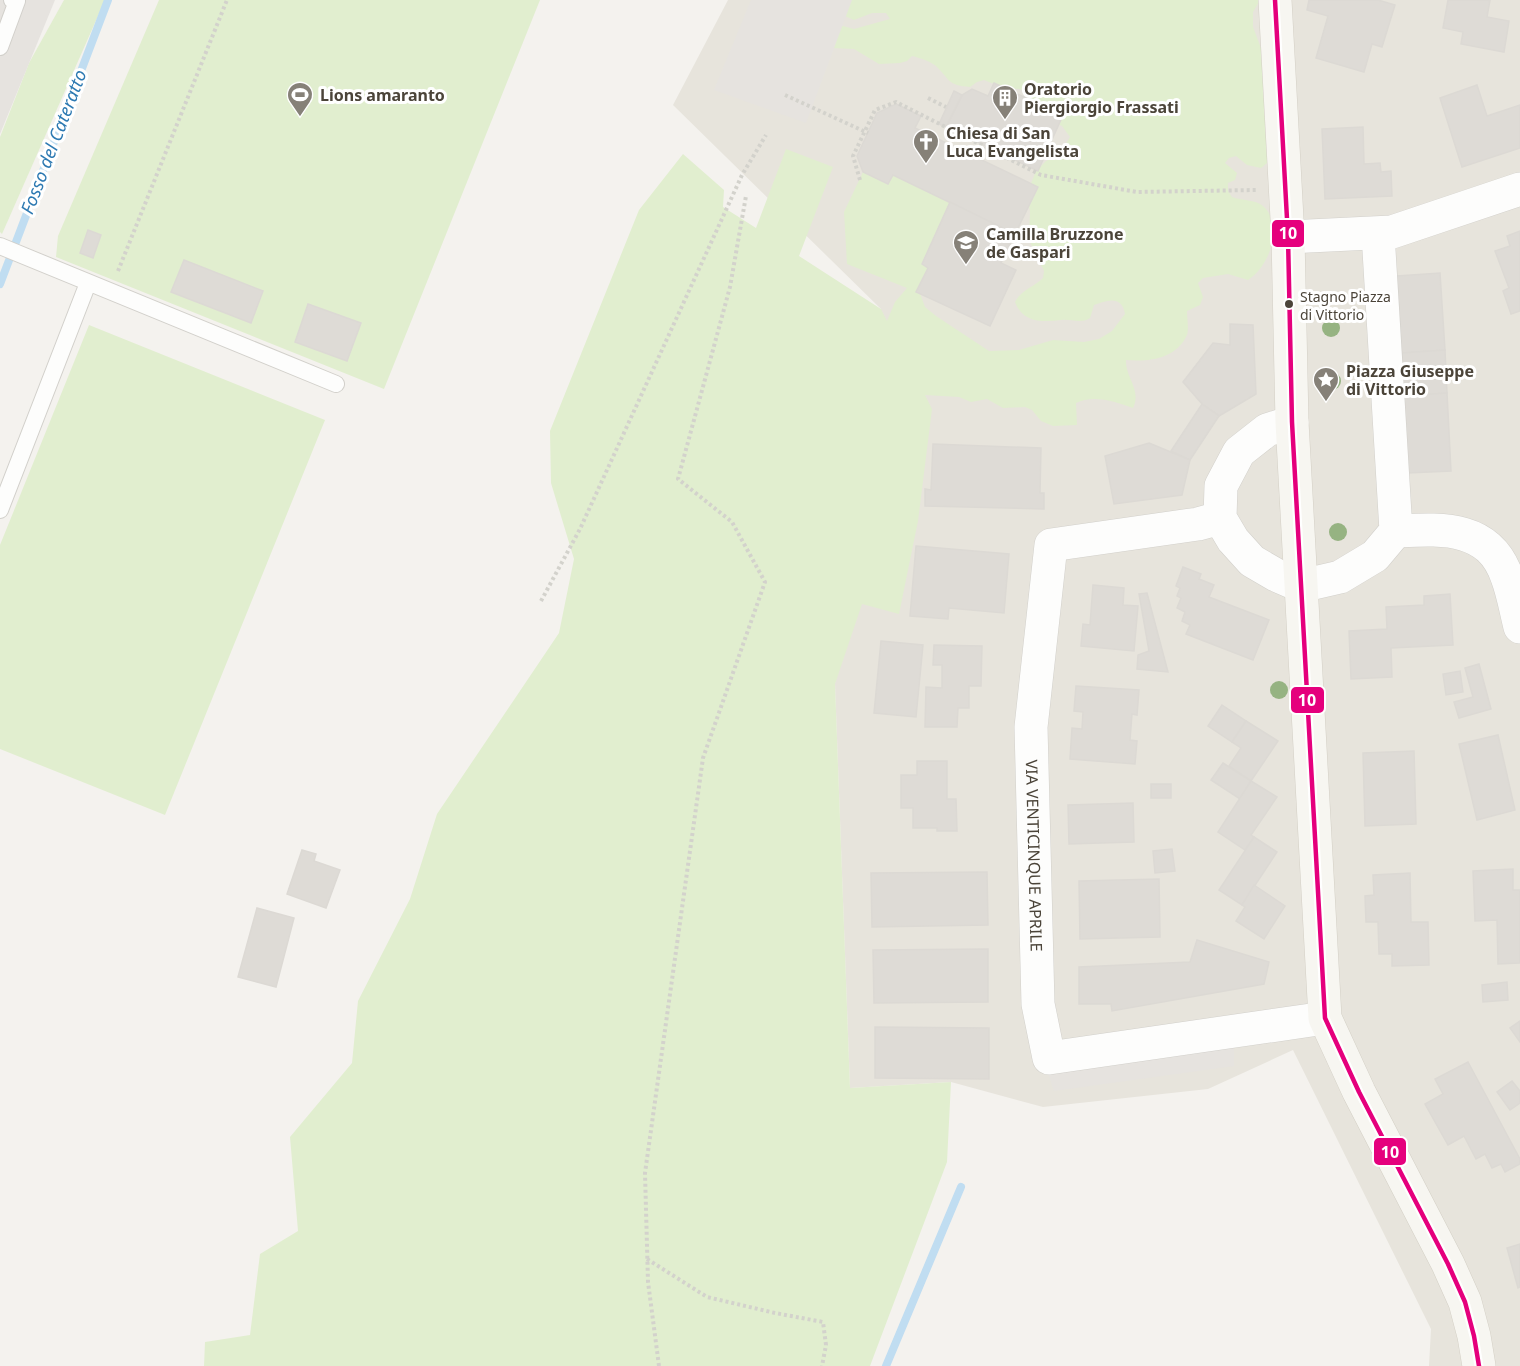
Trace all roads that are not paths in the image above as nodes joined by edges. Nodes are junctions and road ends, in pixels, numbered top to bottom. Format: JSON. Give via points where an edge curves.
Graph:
{"nodes":[{"id":1,"x":12,"y":0,"type":"edge"},
{"id":2,"x":1275,"y":0,"type":"edge"},
{"id":3,"x":0,"y":47,"type":"edge"},
{"id":4,"x":1520,"y":189,"type":"edge"},
{"id":5,"x":1378,"y":234,"type":"junction"},
{"id":6,"x":1288,"y":237,"type":"junction"},
{"id":7,"x":0,"y":246,"type":"edge"},
{"id":8,"x":88,"y":283,"type":"junction"},
{"id":9,"x":336,"y":384,"type":"dead end"},
{"id":10,"x":1292,"y":422,"type":"junction"},
{"id":11,"x":0,"y":510,"type":"edge"},
{"id":12,"x":1220,"y":518,"type":"junction"},
{"id":13,"x":1396,"y":531,"type":"junction"},
{"id":14,"x":1302,"y":586,"type":"junction"},
{"id":15,"x":1520,"y":627,"type":"edge"},
{"id":16,"x":1325,"y":1018,"type":"junction"},
{"id":17,"x":1479,"y":1366,"type":"edge"}],
"edges":[{"from":1,"to":3,"type":"lane","via":[[16,1]]},
{"from":2,"to":6,"type":"street"},
{"from":4,"to":5,"type":"street"},
{"from":5,"to":6,"type":"street"},
{"from":5,"to":13,"type":"street"},
{"from":6,"to":10,"type":"street"},
{"from":7,"to":8,"type":"lane"},
{"from":8,"to":9,"type":"lane"},
{"from":8,"to":11,"type":"lane"},
{"from":10,"to":12,"type":"street","via":[[1267,430],[1239,452],[1221,486]]},
{"from":10,"to":14,"type":"street"},
{"from":12,"to":14,"type":"street","via":[[1252,561]]},
{"from":12,"to":16,"type":"street","name":"VIA VENTICINQUE APRILE","via":[[1051,545],[1031,728],[1038,1004],[1049,1058]]},
{"from":13,"to":14,"type":"street","via":[[1375,556],[1340,577]]},
{"from":13,"to":15,"type":"street","via":[[1438,529],[1464,533],[1490,548],[1507,576]]},
{"from":14,"to":16,"type":"street"},
{"from":16,"to":17,"type":"street","via":[[1465,1302]]}]}
